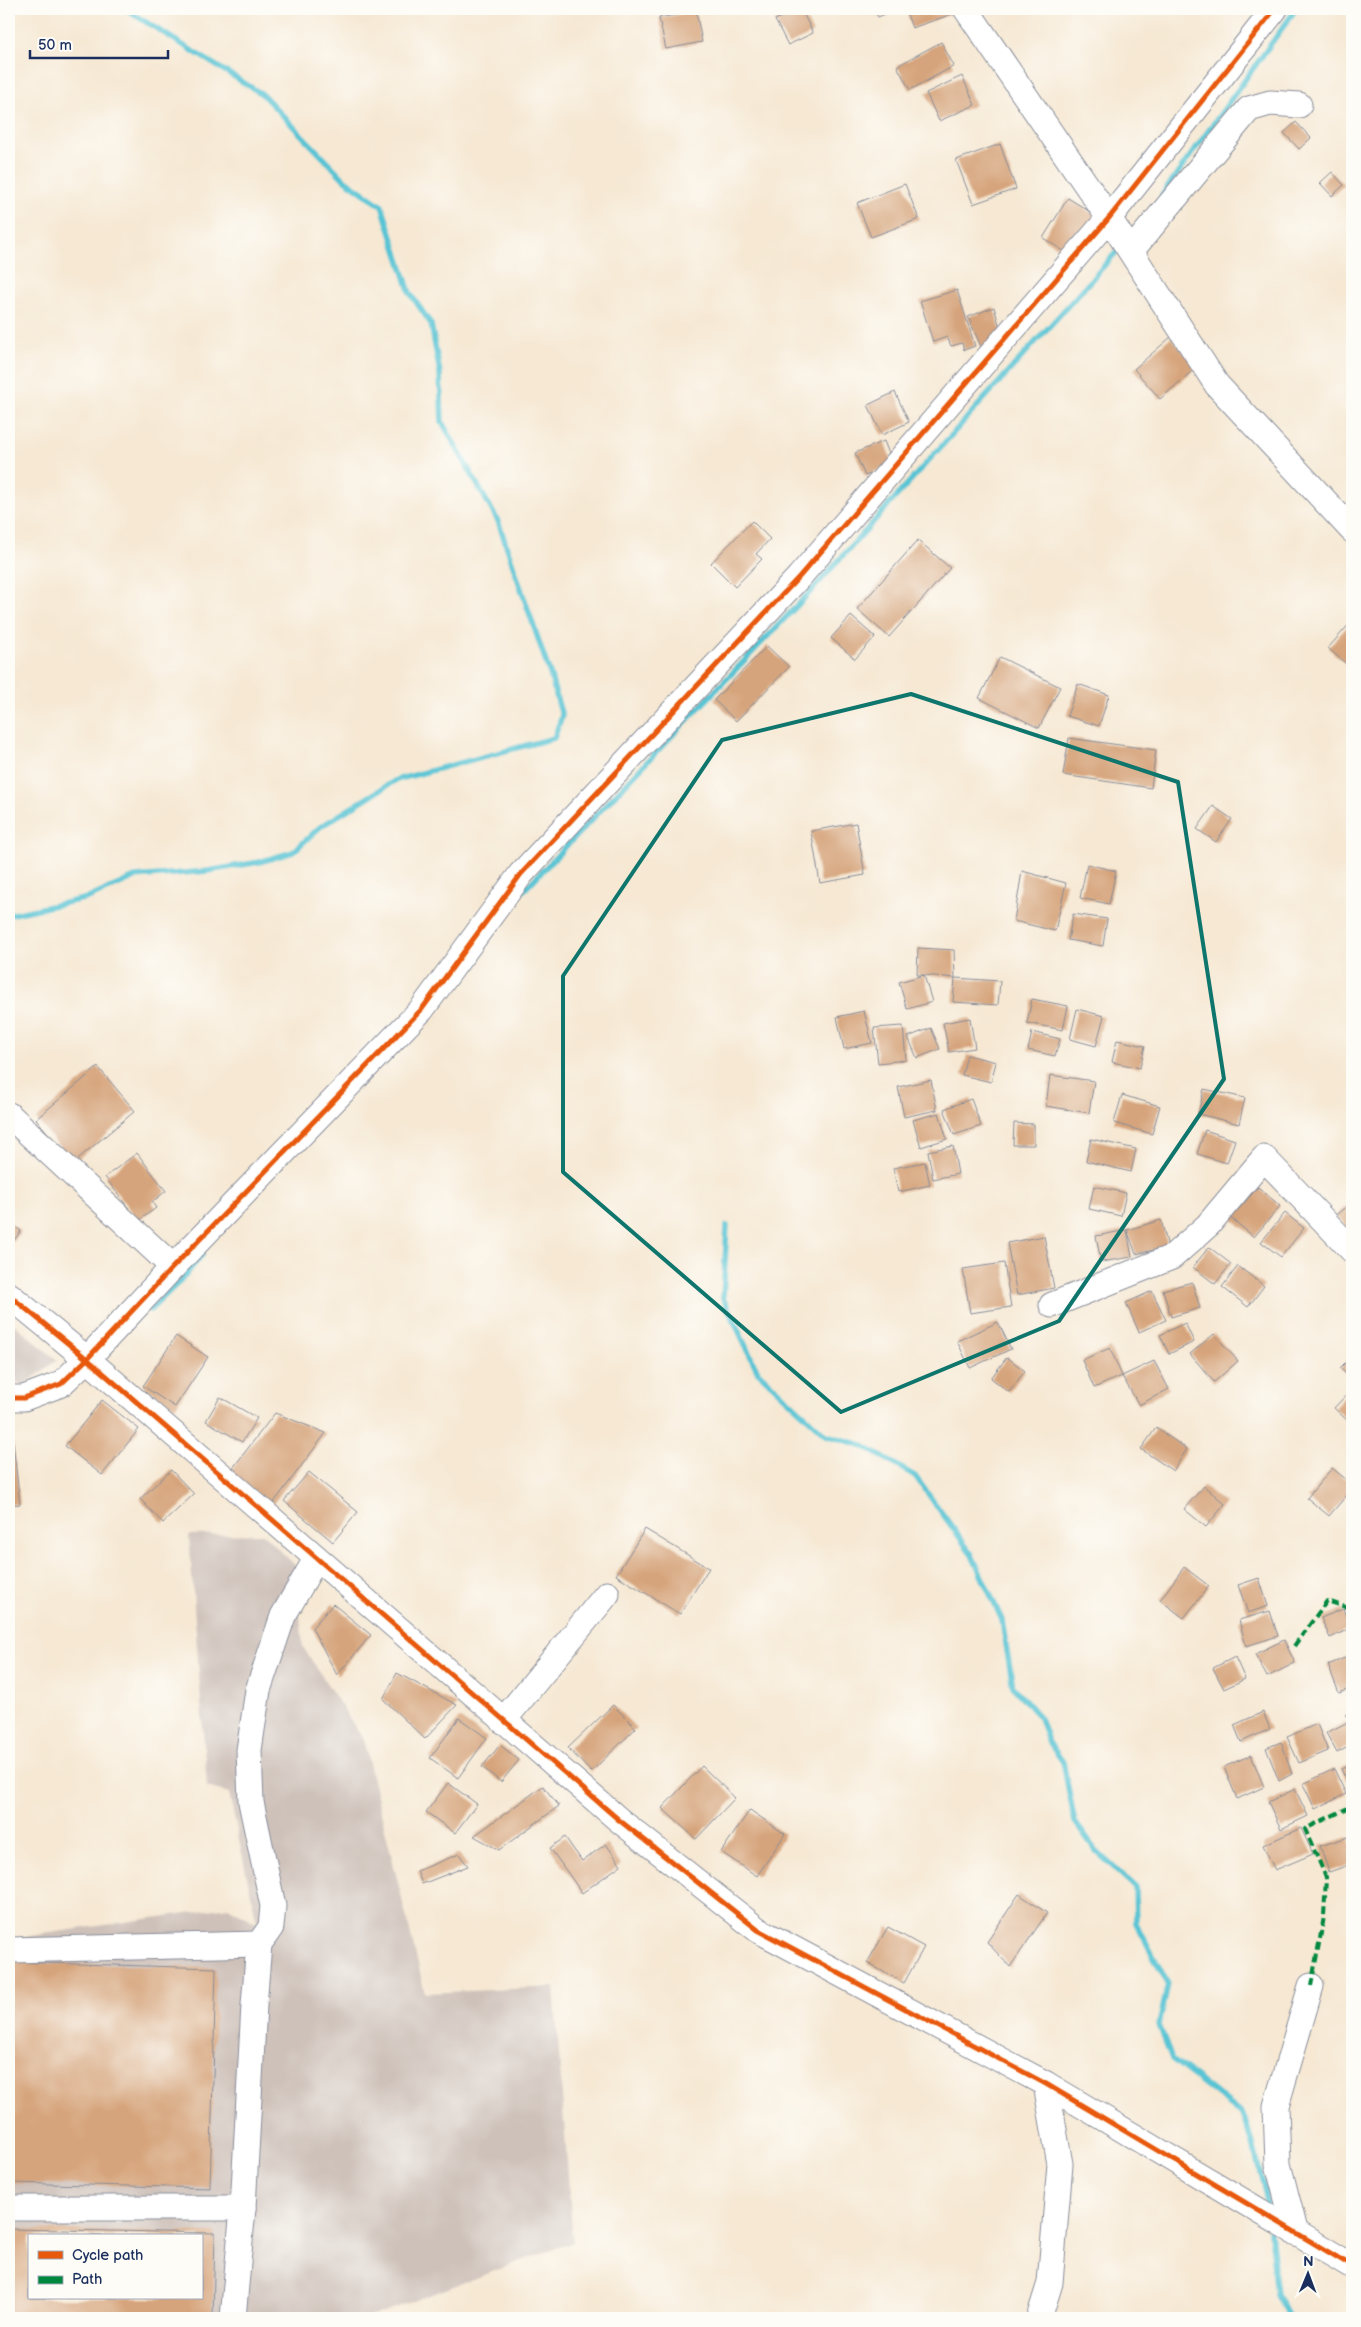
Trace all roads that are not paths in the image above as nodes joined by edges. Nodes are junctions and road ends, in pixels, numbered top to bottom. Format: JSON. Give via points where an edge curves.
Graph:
{"nodes":[{"id":1,"x":966,"y":9,"type":"edge"},
{"id":2,"x":1274,"y":9,"type":"edge"},
{"id":3,"x":1299,"y":105,"type":"dead end"},
{"id":4,"x":1109,"y":218,"type":"junction"},
{"id":5,"x":1130,"y":251,"type":"junction"},
{"id":6,"x":1352,"y":530,"type":"edge"},
{"id":7,"x":9,"y":1115,"type":"edge"},
{"id":8,"x":1352,"y":1250,"type":"edge"},
{"id":9,"x":173,"y":1267,"type":"junction"},
{"id":10,"x":9,"y":1295,"type":"edge"},
{"id":11,"x":1052,"y":1306,"type":"dead end"},
{"id":12,"x":88,"y":1359,"type":"junction"},
{"id":13,"x":9,"y":1398,"type":"edge"},
{"id":14,"x":316,"y":1559,"type":"junction"},
{"id":15,"x":607,"y":1594,"type":"dead end"},
{"id":16,"x":503,"y":1720,"type":"junction"},
{"id":17,"x":260,"y":1944,"type":"junction"},
{"id":18,"x":9,"y":1950,"type":"edge"},
{"id":19,"x":1312,"y":1986,"type":"dead end"},
{"id":20,"x":1046,"y":2084,"type":"junction"},
{"id":21,"x":9,"y":2208,"type":"edge"},
{"id":22,"x":243,"y":2208,"type":"junction"},
{"id":23,"x":1296,"y":2234,"type":"junction"},
{"id":24,"x":1352,"y":2266,"type":"edge"},
{"id":25,"x":233,"y":2318,"type":"edge"},
{"id":26,"x":1039,"y":2318,"type":"edge"}],
"edges":[{"from":1,"to":4,"type":"street"},
{"from":2,"to":4,"type":"street"},
{"from":3,"to":5,"type":"street","via":[[1270,103],[1249,109]]},
{"from":4,"to":5,"type":"street"},
{"from":4,"to":9,"type":"street","via":[[799,577],[521,874],[422,1009]]},
{"from":5,"to":6,"type":"street","via":[[1217,385]]},
{"from":7,"to":9,"type":"street"},
{"from":8,"to":11,"type":"street","via":[[1264,1158],[1208,1225],[1172,1257]]},
{"from":9,"to":12,"type":"street"},
{"from":10,"to":12,"type":"street"},
{"from":12,"to":13,"type":"street","via":[[61,1384],[24,1398]]},
{"from":12,"to":14,"type":"street"},
{"from":14,"to":16,"type":"street"},
{"from":14,"to":17,"type":"street","via":[[283,1616],[258,1690],[250,1741],[251,1802],[273,1906],[271,1927]]},
{"from":15,"to":16,"type":"street"},
{"from":16,"to":20,"type":"street","via":[[619,1820],[758,1930]]},
{"from":17,"to":18,"type":"street"},
{"from":17,"to":22,"type":"street"},
{"from":19,"to":23,"type":"street","via":[[1276,2106],[1278,2164]]},
{"from":20,"to":23,"type":"street"},
{"from":20,"to":26,"type":"street","via":[[1060,2164],[1050,2283]]},
{"from":21,"to":22,"type":"street"},
{"from":22,"to":25,"type":"street"},
{"from":23,"to":24,"type":"street"}]}
